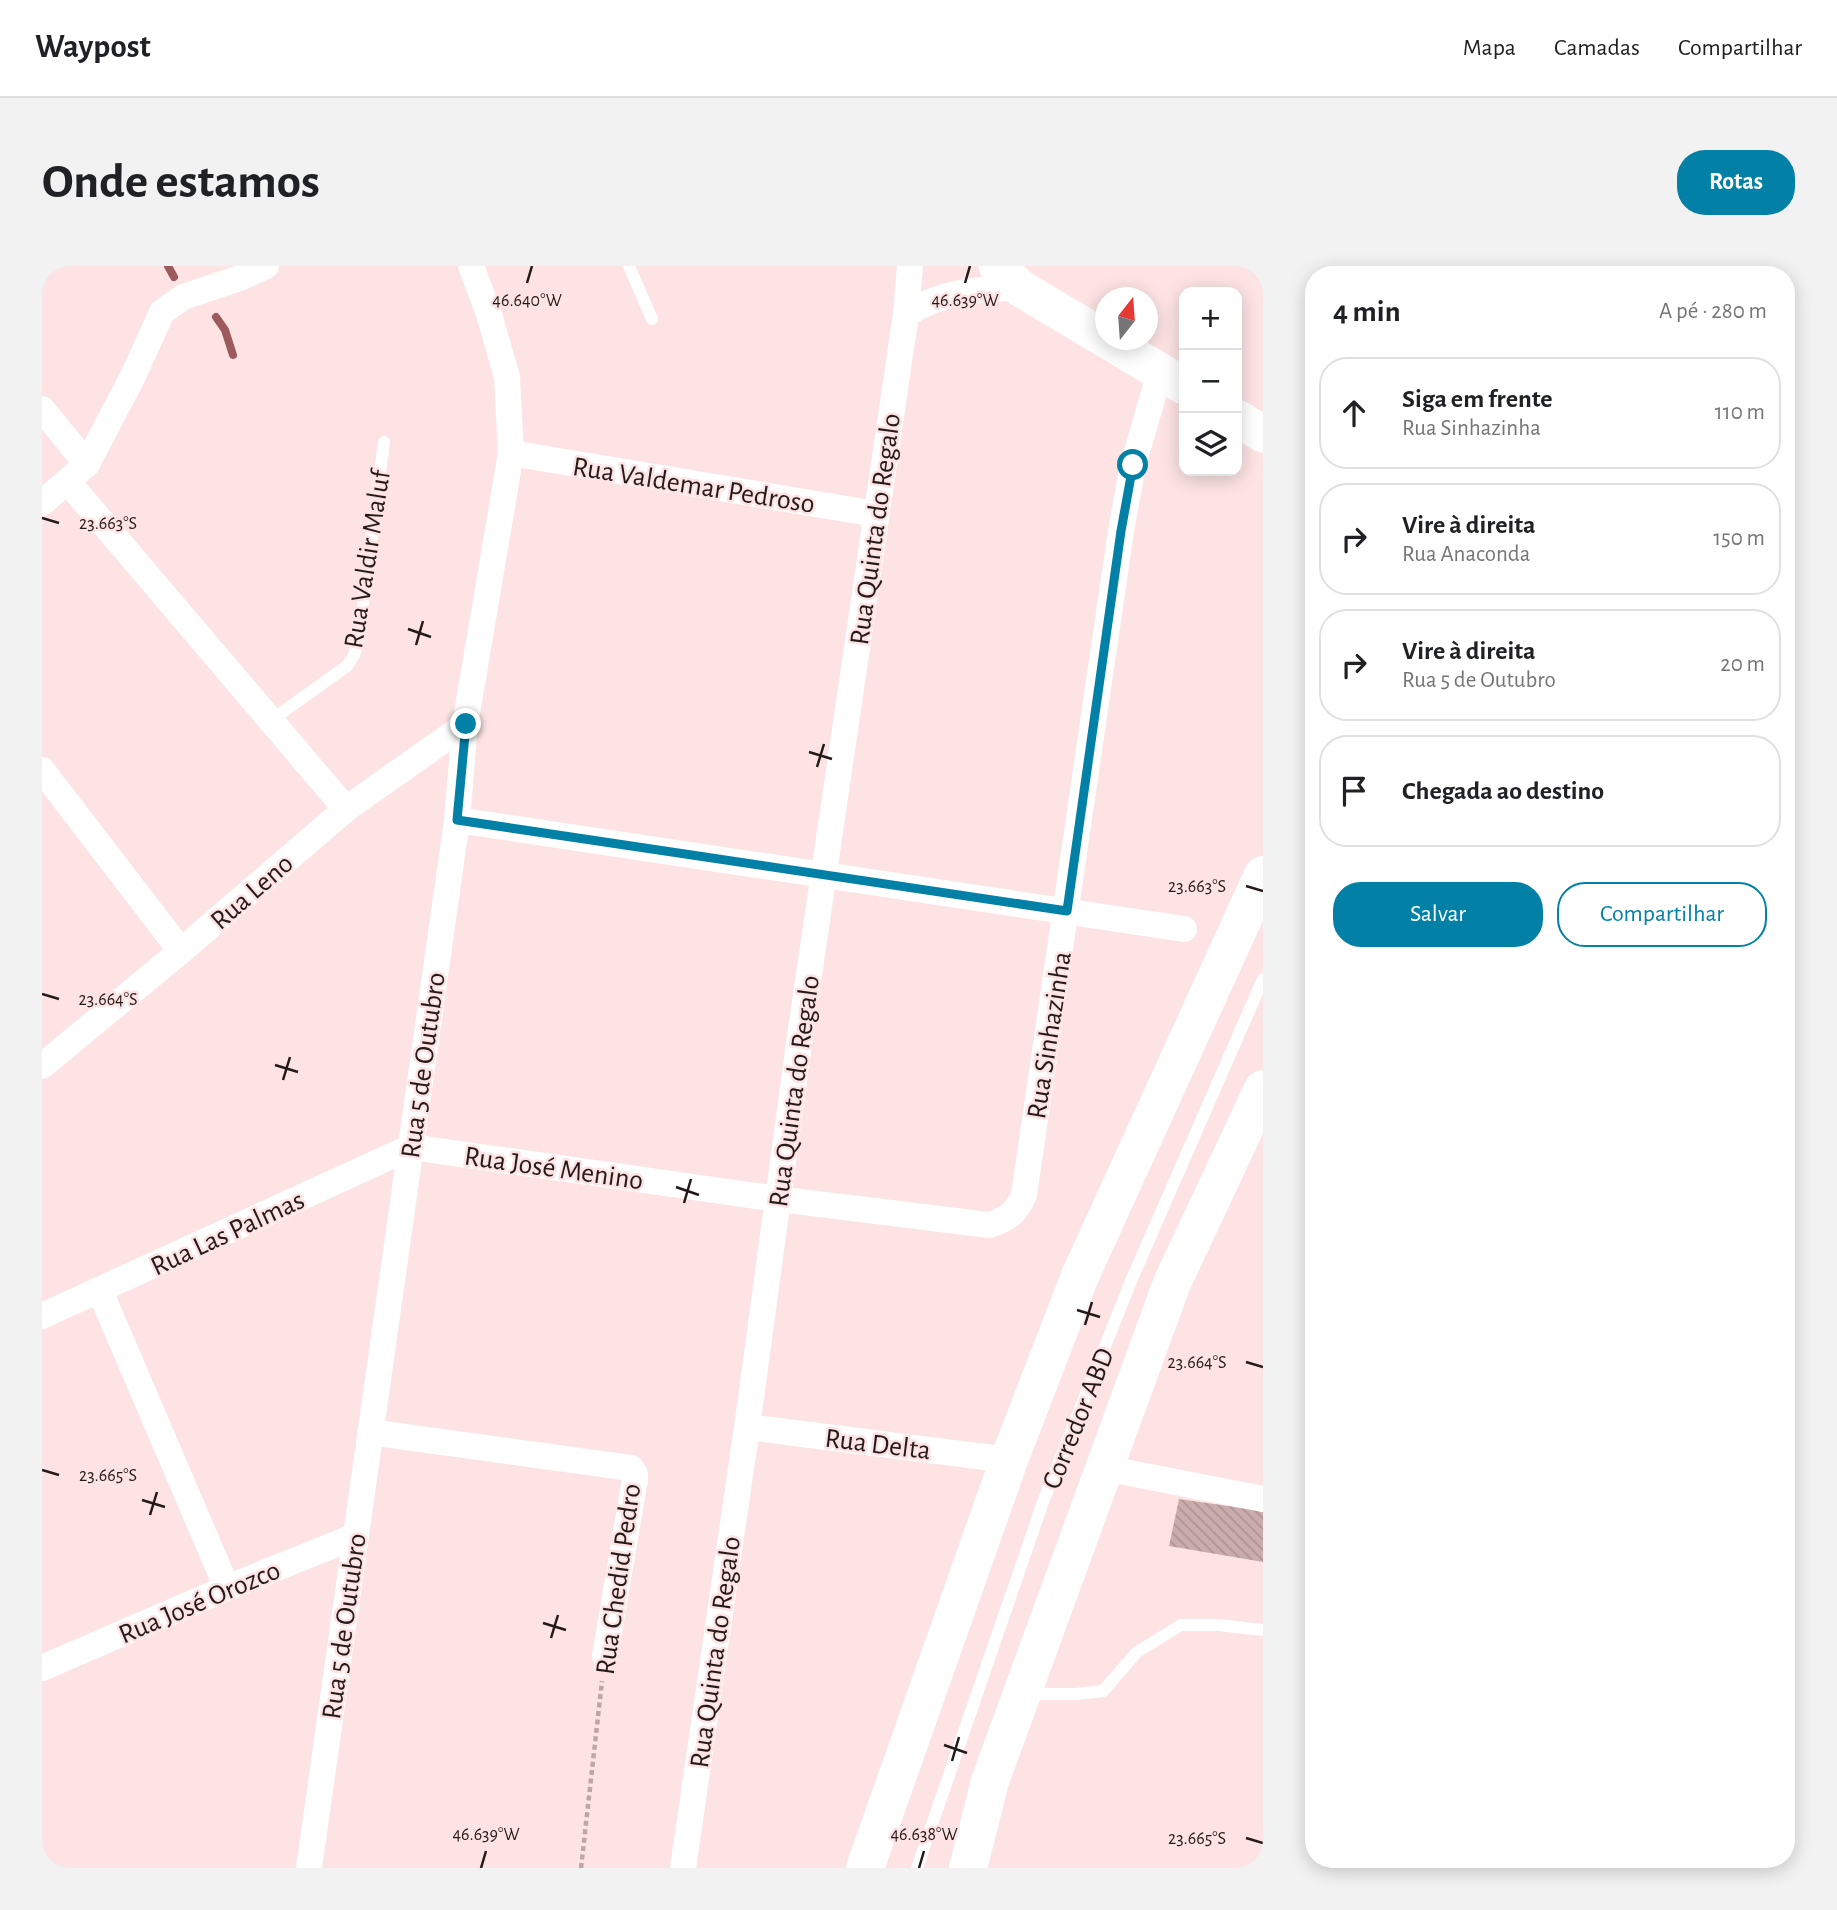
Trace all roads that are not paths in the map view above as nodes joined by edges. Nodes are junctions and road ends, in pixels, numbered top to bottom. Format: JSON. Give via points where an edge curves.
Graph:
{"nodes":[{"id":1,"x":266,"y":266,"type":"edge"},
{"id":2,"x":471,"y":266,"type":"edge"},
{"id":3,"x":629,"y":266,"type":"edge"},
{"id":4,"x":910,"y":266,"type":"edge"},
{"id":5,"x":237,"y":272,"type":"edge"},
{"id":6,"x":1008,"y":277,"type":"edge"},
{"id":7,"x":906,"y":314,"type":"junction"},
{"id":8,"x":652,"y":320,"type":"dead end"},
{"id":9,"x":1172,"y":379,"type":"edge"},
{"id":10,"x":42,"y":409,"type":"edge"},
{"id":11,"x":384,"y":442,"type":"dead end"},
{"id":12,"x":512,"y":453,"type":"junction"},
{"id":13,"x":87,"y":464,"type":"junction"},
{"id":14,"x":68,"y":482,"type":"junction"},
{"id":15,"x":42,"y":502,"type":"edge"},
{"id":16,"x":876,"y":514,"type":"junction"},
{"id":17,"x":270,"y":721,"type":"junction"},
{"id":18,"x":466,"y":724,"type":"junction"},
{"id":19,"x":42,"y":770,"type":"edge"},
{"id":20,"x":346,"y":809,"type":"junction"},
{"id":21,"x":457,"y":820,"type":"junction"},
{"id":22,"x":1263,"y":874,"type":"edge"},
{"id":23,"x":824,"y":876,"type":"junction"},
{"id":24,"x":1067,"y":911,"type":"junction"},
{"id":25,"x":1184,"y":929,"type":"dead end"},
{"id":26,"x":181,"y":951,"type":"junction"},
{"id":27,"x":1263,"y":979,"type":"edge"},
{"id":28,"x":42,"y":1066,"type":"edge"},
{"id":29,"x":1263,"y":1089,"type":"edge"},
{"id":30,"x":411,"y":1147,"type":"junction"},
{"id":31,"x":778,"y":1199,"type":"junction"},
{"id":32,"x":989,"y":1225,"type":"joint"},
{"id":33,"x":100,"y":1291,"type":"junction"},
{"id":34,"x":42,"y":1316,"type":"edge"},
{"id":35,"x":747,"y":1427,"type":"junction"},
{"id":36,"x":370,"y":1432,"type":"junction"},
{"id":37,"x":1009,"y":1460,"type":"junction"},
{"id":38,"x":1104,"y":1468,"type":"junction"},
{"id":39,"x":1263,"y":1499,"type":"edge"},
{"id":40,"x":356,"y":1536,"type":"junction"},
{"id":41,"x":227,"y":1588,"type":"junction"},
{"id":42,"x":1263,"y":1630,"type":"edge"},
{"id":43,"x":605,"y":1656,"type":"road end"},
{"id":44,"x":42,"y":1668,"type":"edge"},
{"id":45,"x":1022,"y":1693,"type":"junction"},
{"id":46,"x":309,"y":1868,"type":"edge"},
{"id":47,"x":683,"y":1868,"type":"edge"},
{"id":48,"x":865,"y":1868,"type":"edge"},
{"id":49,"x":918,"y":1868,"type":"edge"},
{"id":50,"x":968,"y":1868,"type":"edge"}],
"edges":[{"from":1,"to":5,"type":"street"},
{"from":2,"to":12,"type":"street","name":"Rua 5 de Outubro","via":[[507,377]]},
{"from":3,"to":8,"type":"lane"},
{"from":4,"to":7,"type":"street","name":"Rua Quinta do Regalo"},
{"from":5,"to":13,"type":"street","via":[[162,312]]},
{"from":6,"to":7,"type":"street","via":[[927,301]]},
{"from":6,"to":9,"type":"street"},
{"from":7,"to":16,"type":"street","name":"Rua Quinta do Regalo"},
{"from":9,"to":24,"type":"street","name":"Rua Sinhazinha","via":[[1133,465]]},
{"from":10,"to":13,"type":"street"},
{"from":11,"to":17,"type":"lane","name":"Rua Valdir Maluf","via":[[354,655],[347,666]]},
{"from":12,"to":16,"type":"street","name":"Rua Valdemar Pedroso"},
{"from":12,"to":18,"type":"street","name":"Rua 5 de Outubro"},
{"from":13,"to":14,"type":"street"},
{"from":14,"to":15,"type":"street"},
{"from":14,"to":17,"type":"street"},
{"from":16,"to":23,"type":"street","name":"Rua Quinta do Regalo"},
{"from":17,"to":20,"type":"street"},
{"from":18,"to":20,"type":"street","name":"Rua Leno"},
{"from":18,"to":21,"type":"street","name":"Rua 5 de Outubro"},
{"from":19,"to":26,"type":"street"},
{"from":20,"to":26,"type":"street","name":"Rua Leno"},
{"from":21,"to":23,"type":"street"},
{"from":21,"to":30,"type":"street","name":"Rua 5 de Outubro"},
{"from":22,"to":37,"type":"main road","via":[[1080,1276]]},
{"from":23,"to":24,"type":"street"},
{"from":23,"to":31,"type":"street","name":"Rua Quinta do Regalo"},
{"from":24,"to":25,"type":"street"},
{"from":24,"to":32,"type":"street","name":"Rua Sinhazinha","via":[[1024,1195],[1006,1220]]},
{"from":26,"to":28,"type":"street","name":"Rua Leno"},
{"from":27,"to":49,"type":"lane","name":"Corredor ABD","via":[[1131,1281],[1044,1502]]},
{"from":29,"to":38,"type":"main road","via":[[1172,1283]]},
{"from":30,"to":31,"type":"street","name":"Rua José Menino"},
{"from":30,"to":33,"type":"street","name":"Rua Las Palmas"},
{"from":30,"to":36,"type":"street","name":"Rua 5 de Outubro"},
{"from":31,"to":32,"type":"street","name":"Rua José Menino"},
{"from":31,"to":35,"type":"street","name":"Rua Quinta do Regalo"},
{"from":33,"to":34,"type":"street","name":"Rua Las Palmas"},
{"from":33,"to":41,"type":"street"},
{"from":35,"to":37,"type":"street","name":"Rua Delta"},
{"from":35,"to":47,"type":"street","name":"Rua Quinta do Regalo"},
{"from":36,"to":40,"type":"street","name":"Rua 5 de Outubro"},
{"from":36,"to":43,"type":"street","name":"Rua Chedid Pedro","via":[[631,1468],[635,1479]]},
{"from":37,"to":48,"type":"main road"},
{"from":38,"to":39,"type":"street"},
{"from":38,"to":45,"type":"main road"},
{"from":40,"to":41,"type":"street","name":"Rua José Orozco"},
{"from":40,"to":46,"type":"street","name":"Rua 5 de Outubro"},
{"from":41,"to":44,"type":"street","name":"Rua José Orozco"},
{"from":42,"to":45,"type":"lane","via":[[1181,1625],[1137,1652],[1103,1691]]},
{"from":45,"to":50,"type":"main road","via":[[990,1781]]}]}
